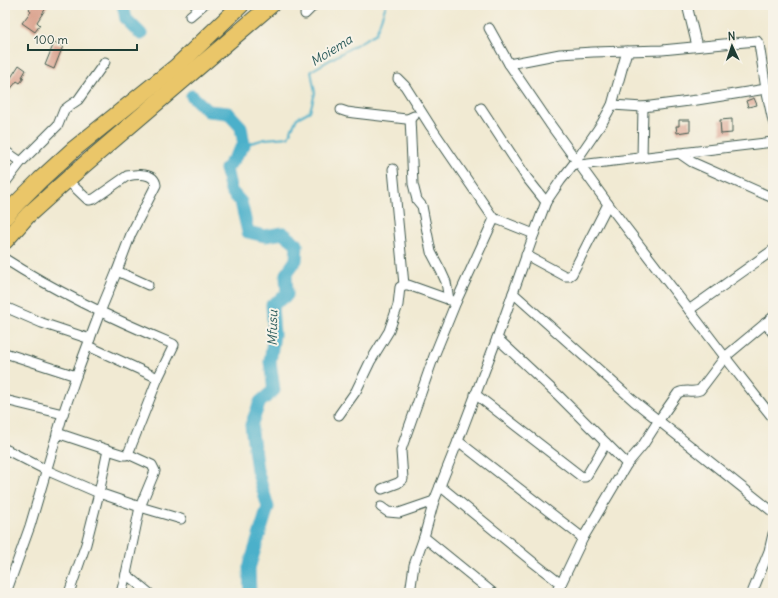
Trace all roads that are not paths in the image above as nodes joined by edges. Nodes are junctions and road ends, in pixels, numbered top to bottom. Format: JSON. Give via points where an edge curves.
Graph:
{"nodes":[{"id":1,"x":203,"y":5,"type":"edge"},
{"id":2,"x":240,"y":5,"type":"edge"},
{"id":3,"x":270,"y":5,"type":"edge"},
{"id":4,"x":314,"y":5,"type":"edge"},
{"id":5,"x":687,"y":5,"type":"edge"},
{"id":6,"x":305,"y":14,"type":"dead end"},
{"id":7,"x":190,"y":16,"type":"dead end"},
{"id":8,"x":489,"y":28,"type":"dead end"},
{"id":9,"x":697,"y":46,"type":"junction"},
{"id":10,"x":627,"y":51,"type":"junction"},
{"id":11,"x":105,"y":62,"type":"dead end"},
{"id":12,"x":509,"y":64,"type":"junction"},
{"id":13,"x":398,"y":79,"type":"dead end"},
{"id":14,"x":770,"y":88,"type":"edge"},
{"id":15,"x":612,"y":105,"type":"junction"},
{"id":16,"x":643,"y":107,"type":"junction"},
{"id":17,"x":481,"y":108,"type":"dead end"},
{"id":18,"x":341,"y":110,"type":"dead end"},
{"id":19,"x":422,"y":111,"type":"junction"},
{"id":20,"x":410,"y":118,"type":"junction"},
{"id":21,"x":773,"y":121,"type":"edge"},
{"id":22,"x":773,"y":142,"type":"edge"},
{"id":23,"x":5,"y":151,"type":"edge"},
{"id":24,"x":679,"y":153,"type":"junction"},
{"id":25,"x":642,"y":158,"type":"junction"},
{"id":26,"x":21,"y":162,"type":"junction"},
{"id":27,"x":578,"y":163,"type":"junction"},
{"id":28,"x":393,"y":169,"type":"dead end"},
{"id":29,"x":67,"y":180,"type":"junction"},
{"id":30,"x":5,"y":183,"type":"edge"},
{"id":31,"x":773,"y":198,"type":"edge"},
{"id":32,"x":546,"y":202,"type":"junction"},
{"id":33,"x":608,"y":204,"type":"junction"},
{"id":34,"x":5,"y":217,"type":"edge"},
{"id":35,"x":494,"y":219,"type":"junction"},
{"id":36,"x":534,"y":234,"type":"junction"},
{"id":37,"x":5,"y":241,"type":"edge"},
{"id":38,"x":773,"y":250,"type":"edge"},
{"id":39,"x":526,"y":255,"type":"junction"},
{"id":40,"x":5,"y":259,"type":"edge"},
{"id":41,"x":117,"y":271,"type":"junction"},
{"id":42,"x":148,"y":285,"type":"dead end"},
{"id":43,"x":404,"y":285,"type":"junction"},
{"id":44,"x":513,"y":293,"type":"junction"},
{"id":45,"x":453,"y":301,"type":"junction"},
{"id":46,"x":5,"y":307,"type":"edge"},
{"id":47,"x":689,"y":310,"type":"junction"},
{"id":48,"x":100,"y":312,"type":"junction"},
{"id":49,"x":773,"y":317,"type":"edge"},
{"id":50,"x":765,"y":323,"type":"junction"},
{"id":51,"x":773,"y":333,"type":"edge"},
{"id":52,"x":497,"y":338,"type":"junction"},
{"id":53,"x":89,"y":342,"type":"junction"},
{"id":54,"x":5,"y":353,"type":"edge"},
{"id":55,"x":725,"y":357,"type":"junction"},
{"id":56,"x":76,"y":376,"type":"junction"},
{"id":57,"x":158,"y":378,"type":"junction"},
{"id":58,"x":475,"y":394,"type":"junction"},
{"id":59,"x":5,"y":400,"type":"edge"},
{"id":60,"x":63,"y":414,"type":"junction"},
{"id":61,"x":339,"y":415,"type":"dead end"},
{"id":62,"x":773,"y":418,"type":"edge"},
{"id":63,"x":659,"y":420,"type":"junction"},
{"id":64,"x":57,"y":433,"type":"junction"},
{"id":65,"x":458,"y":441,"type":"junction"},
{"id":66,"x":606,"y":442,"type":"junction"},
{"id":67,"x":5,"y":449,"type":"edge"},
{"id":68,"x":108,"y":450,"type":"junction"},
{"id":69,"x":128,"y":454,"type":"junction"},
{"id":70,"x":627,"y":464,"type":"junction"},
{"id":71,"x":46,"y":470,"type":"junction"},
{"id":72,"x":440,"y":486,"type":"junction"},
{"id":73,"x":382,"y":489,"type":"dead end"},
{"id":74,"x":99,"y":493,"type":"junction"},
{"id":75,"x":434,"y":501,"type":"junction"},
{"id":76,"x":140,"y":507,"type":"junction"},
{"id":77,"x":380,"y":507,"type":"dead end"},
{"id":78,"x":773,"y":512,"type":"edge"},
{"id":79,"x":181,"y":519,"type":"dead end"},
{"id":80,"x":773,"y":534,"type":"edge"},
{"id":81,"x":424,"y":537,"type":"junction"},
{"id":82,"x":583,"y":538,"type":"junction"},
{"id":83,"x":771,"y":552,"type":"edge"},
{"id":84,"x":126,"y":574,"type":"junction"},
{"id":85,"x":8,"y":580,"type":"edge"},
{"id":86,"x":561,"y":584,"type":"junction"},
{"id":87,"x":6,"y":593,"type":"edge"},
{"id":88,"x":69,"y":593,"type":"edge"},
{"id":89,"x":121,"y":593,"type":"edge"},
{"id":90,"x":149,"y":593,"type":"edge"},
{"id":91,"x":410,"y":593,"type":"edge"},
{"id":92,"x":494,"y":593,"type":"edge"},
{"id":93,"x":555,"y":593,"type":"edge"},
{"id":94,"x":752,"y":593,"type":"edge"}],
"edges":[{"from":1,"to":7,"type":"street"},
{"from":2,"to":34,"type":"highway","via":[[176,68],[40,180]]},
{"from":3,"to":29,"type":"highway"},
{"from":4,"to":6,"type":"street"},
{"from":5,"to":9,"type":"street"},
{"from":8,"to":12,"type":"street"},
{"from":9,"to":10,"type":"street"},
{"from":9,"to":14,"type":"street","via":[[757,41]]},
{"from":10,"to":12,"type":"street","via":[[560,54]]},
{"from":10,"to":15,"type":"street"},
{"from":11,"to":26,"type":"street","via":[[78,100],[64,110],[58,125]]},
{"from":12,"to":27,"type":"street"},
{"from":13,"to":19,"type":"street"},
{"from":14,"to":16,"type":"street"},
{"from":14,"to":21,"type":"street"},
{"from":15,"to":16,"type":"street"},
{"from":15,"to":27,"type":"street"},
{"from":16,"to":25,"type":"street"},
{"from":17,"to":32,"type":"street"},
{"from":18,"to":20,"type":"street"},
{"from":19,"to":20,"type":"street"},
{"from":19,"to":35,"type":"street"},
{"from":20,"to":45,"type":"street","via":[[413,184],[417,200],[422,206],[430,252]]},
{"from":22,"to":24,"type":"street"},
{"from":23,"to":26,"type":"street"},
{"from":24,"to":25,"type":"street"},
{"from":24,"to":31,"type":"street","via":[[692,162]]},
{"from":25,"to":27,"type":"street"},
{"from":26,"to":30,"type":"street"},
{"from":27,"to":32,"type":"street","via":[[561,180]]},
{"from":27,"to":33,"type":"street"},
{"from":28,"to":43,"type":"street"},
{"from":29,"to":37,"type":"highway"},
{"from":29,"to":41,"type":"street","via":[[89,200],[127,176],[145,175],[155,180],[156,185],[131,234]]},
{"from":32,"to":36,"type":"street"},
{"from":33,"to":39,"type":"street","via":[[569,276]]},
{"from":33,"to":47,"type":"street"},
{"from":35,"to":36,"type":"street"},
{"from":35,"to":45,"type":"street"},
{"from":36,"to":39,"type":"street"},
{"from":38,"to":47,"type":"street"},
{"from":39,"to":44,"type":"street"},
{"from":40,"to":48,"type":"street"},
{"from":41,"to":42,"type":"street"},
{"from":41,"to":48,"type":"street"},
{"from":43,"to":45,"type":"street"},
{"from":43,"to":61,"type":"street","via":[[400,287],[398,305],[389,331],[356,391]]},
{"from":44,"to":52,"type":"street"},
{"from":44,"to":63,"type":"street","via":[[634,401]]},
{"from":45,"to":73,"type":"street","via":[[402,447],[403,479]]},
{"from":46,"to":53,"type":"street"},
{"from":47,"to":55,"type":"street"},
{"from":48,"to":53,"type":"street"},
{"from":48,"to":57,"type":"street","via":[[173,344],[174,347]]},
{"from":49,"to":50,"type":"street"},
{"from":50,"to":51,"type":"street"},
{"from":50,"to":55,"type":"street"},
{"from":52,"to":58,"type":"street"},
{"from":52,"to":66,"type":"street"},
{"from":53,"to":56,"type":"street"},
{"from":53,"to":57,"type":"street"},
{"from":54,"to":56,"type":"street"},
{"from":55,"to":62,"type":"street"},
{"from":55,"to":63,"type":"street","via":[[700,390],[678,393]]},
{"from":56,"to":60,"type":"street"},
{"from":57,"to":69,"type":"street"},
{"from":58,"to":65,"type":"street"},
{"from":58,"to":66,"type":"street","via":[[582,477],[585,477]]},
{"from":59,"to":60,"type":"street"},
{"from":60,"to":64,"type":"street"},
{"from":63,"to":70,"type":"street"},
{"from":63,"to":78,"type":"street"},
{"from":64,"to":68,"type":"street"},
{"from":64,"to":71,"type":"street"},
{"from":65,"to":72,"type":"street"},
{"from":65,"to":82,"type":"street"},
{"from":66,"to":70,"type":"street"},
{"from":67,"to":71,"type":"street"},
{"from":68,"to":69,"type":"street"},
{"from":68,"to":74,"type":"street"},
{"from":69,"to":76,"type":"street","via":[[152,465],[155,471]]},
{"from":70,"to":82,"type":"street"},
{"from":71,"to":74,"type":"street"},
{"from":71,"to":85,"type":"street","via":[[30,526]]},
{"from":72,"to":75,"type":"street"},
{"from":72,"to":86,"type":"street"},
{"from":74,"to":76,"type":"street"},
{"from":74,"to":88,"type":"street","via":[[86,544]]},
{"from":75,"to":77,"type":"street","via":[[399,513],[388,512]]},
{"from":75,"to":81,"type":"street"},
{"from":76,"to":79,"type":"street"},
{"from":76,"to":84,"type":"street"},
{"from":80,"to":83,"type":"street"},
{"from":81,"to":91,"type":"street","via":[[414,565]]},
{"from":81,"to":92,"type":"street"},
{"from":82,"to":86,"type":"street"},
{"from":83,"to":94,"type":"street"},
{"from":84,"to":89,"type":"street"},
{"from":84,"to":90,"type":"street"},
{"from":85,"to":87,"type":"street"},
{"from":86,"to":93,"type":"street"}]}
